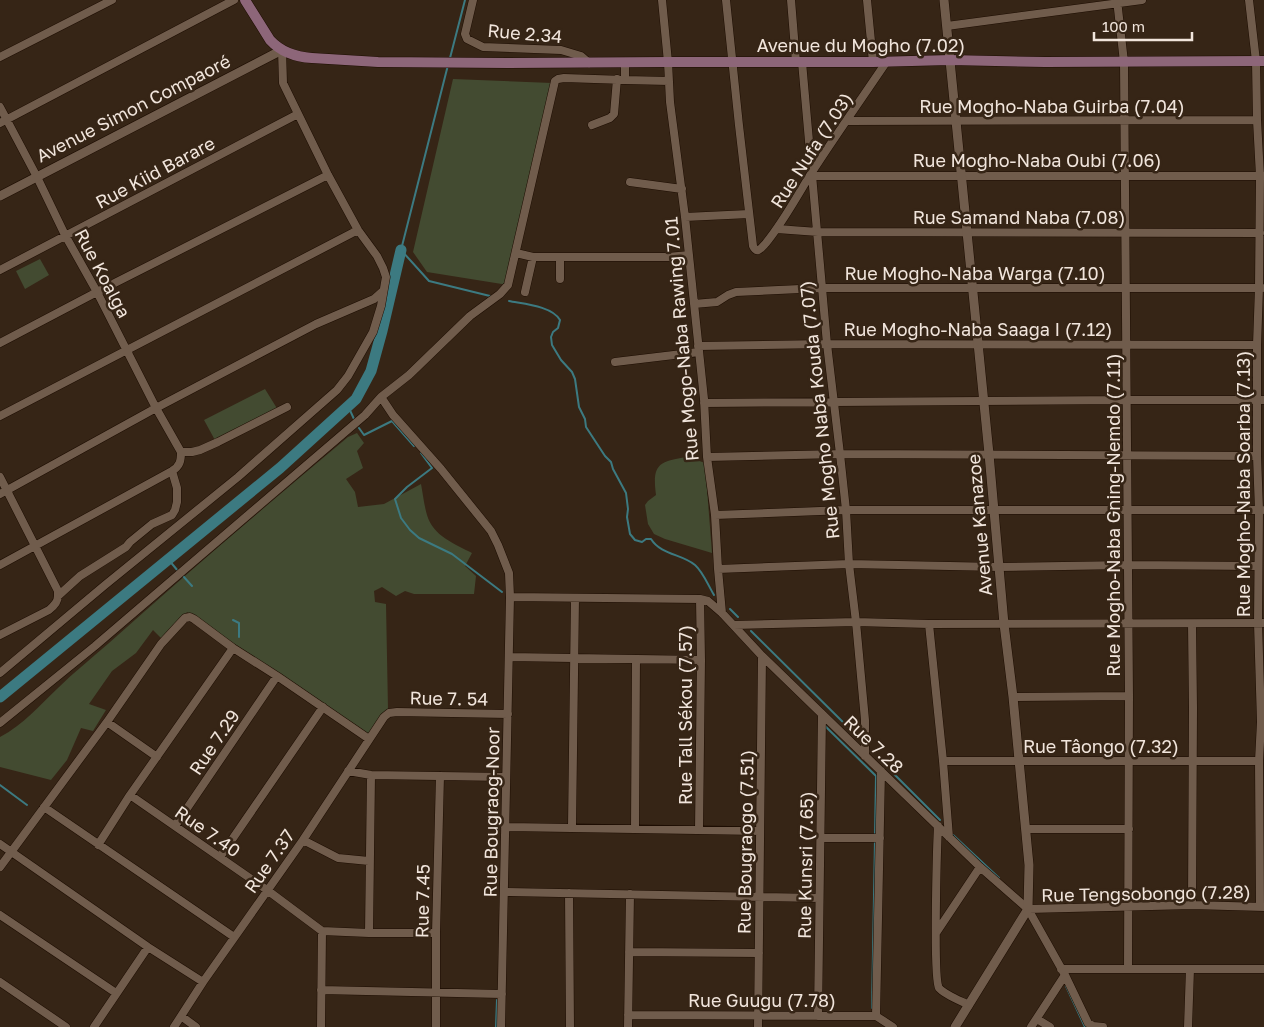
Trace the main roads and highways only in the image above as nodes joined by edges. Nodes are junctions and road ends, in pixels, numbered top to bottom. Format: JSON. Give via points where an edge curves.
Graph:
{"nodes":[{"id":1,"x":245,"y":0,"type":"edge"},
{"id":2,"x":1260,"y":61,"type":"edge"}],
"edges":[{"from":1,"to":2,"type":"main road","name":"Avenue du Mogho (7.02)","via":[[270,40],[282,50],[303,57],[378,62]]}]}
